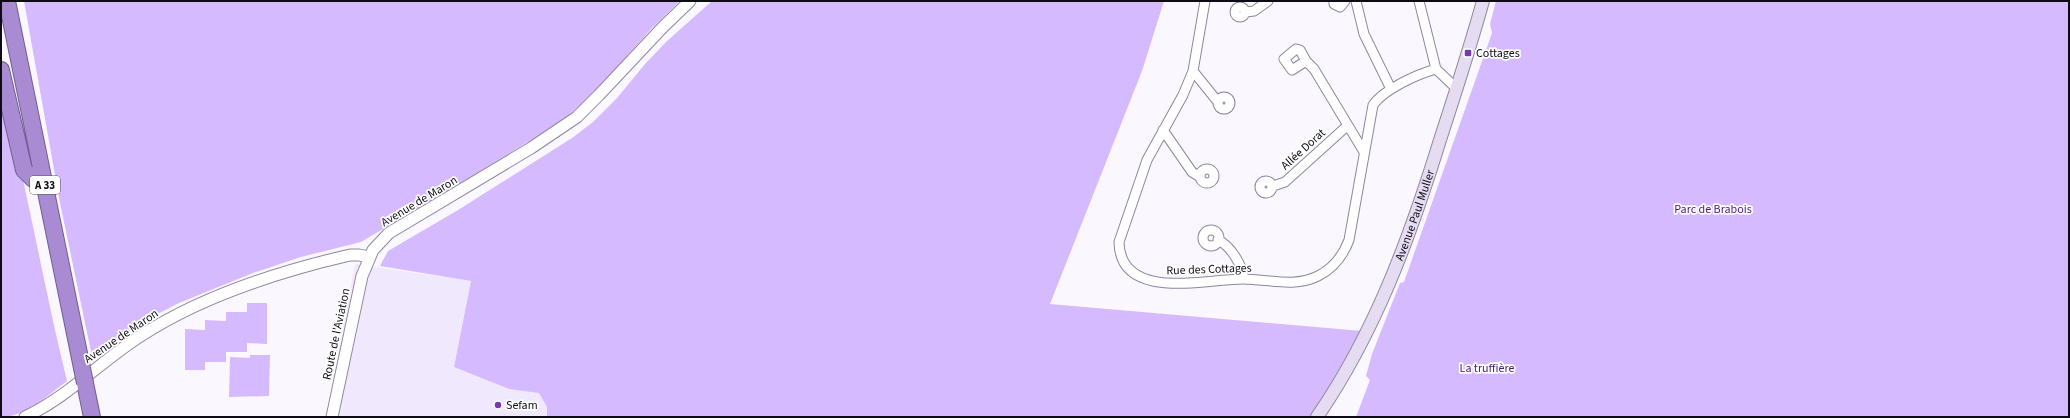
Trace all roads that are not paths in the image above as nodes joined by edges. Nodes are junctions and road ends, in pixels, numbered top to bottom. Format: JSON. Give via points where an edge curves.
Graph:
{"nodes":[{"id":1,"x":7,"y":1,"type":"edge"},
{"id":2,"x":19,"y":1,"type":"edge"},
{"id":3,"x":690,"y":1,"type":"edge"},
{"id":4,"x":1205,"y":1,"type":"edge"},
{"id":5,"x":1268,"y":1,"type":"edge"},
{"id":6,"x":1334,"y":1,"type":"edge"},
{"id":7,"x":1345,"y":1,"type":"edge"},
{"id":8,"x":1356,"y":1,"type":"edge"},
{"id":9,"x":1419,"y":1,"type":"edge"},
{"id":10,"x":1483,"y":1,"type":"edge"},
{"id":11,"x":1246,"y":12,"type":"dead end"},
{"id":12,"x":1,"y":22,"type":"edge"},
{"id":13,"x":1306,"y":61,"type":"dead end"},
{"id":14,"x":1436,"y":69,"type":"junction"},
{"id":15,"x":1,"y":70,"type":"edge"},
{"id":16,"x":1194,"y":71,"type":"junction"},
{"id":17,"x":1391,"y":89,"type":"junction"},
{"id":18,"x":1457,"y":89,"type":"junction"},
{"id":19,"x":1218,"y":102,"type":"dead end"},
{"id":20,"x":31,"y":116,"type":"junction"},
{"id":21,"x":1345,"y":122,"type":"junction"},
{"id":22,"x":1163,"y":130,"type":"junction"},
{"id":23,"x":1364,"y":152,"type":"junction"},
{"id":24,"x":1200,"y":177,"type":"dead end"},
{"id":25,"x":33,"y":179,"type":"junction"},
{"id":26,"x":1273,"y":186,"type":"dead end"},
{"id":27,"x":1218,"y":240,"type":"dead end"},
{"id":28,"x":369,"y":257,"type":"junction"},
{"id":29,"x":1244,"y":279,"type":"junction"},
{"id":30,"x":79,"y":379,"type":"junction"},
{"id":31,"x":25,"y":417,"type":"edge"},
{"id":32,"x":82,"y":417,"type":"edge"},
{"id":33,"x":92,"y":417,"type":"edge"},
{"id":34,"x":332,"y":417,"type":"edge"},
{"id":35,"x":1317,"y":417,"type":"edge"}],
"edges":[{"from":1,"to":20,"type":"highway","number":"A 33"},
{"from":2,"to":20,"type":"highway","via":[[34,98]]},
{"from":3,"to":28,"type":"street","name":"Avenue de Maron","via":[[577,116],[531,148],[393,230],[376,245]]},
{"from":4,"to":16,"type":"street","name":"Rue des Cottages"},
{"from":5,"to":11,"type":"street","via":[[1254,11]]},
{"from":6,"to":7,"type":"street","via":[[1334,4],[1340,7]]},
{"from":8,"to":17,"type":"street","via":[[1364,34]]},
{"from":9,"to":14,"type":"street"},
{"from":10,"to":18,"type":"main road","name":"Avenue Paul Muller"},
{"from":12,"to":25,"type":"highway","number":"A 33"},
{"from":13,"to":21,"type":"street","via":[[1314,69]]},
{"from":14,"to":17,"type":"street","name":"Rue des Cottages"},
{"from":14,"to":18,"type":"street"},
{"from":15,"to":25,"type":"highway","via":[[24,170]]},
{"from":16,"to":19,"type":"street"},
{"from":16,"to":22,"type":"street","name":"Rue des Cottages"},
{"from":17,"to":23,"type":"street","name":"Rue des Cottages","via":[[1380,96],[1373,105]]},
{"from":18,"to":35,"type":"main road","name":"Avenue Paul Muller","via":[[1411,227],[1383,298],[1348,369]]},
{"from":20,"to":30,"type":"highway","number":"A 33"},
{"from":21,"to":23,"type":"street"},
{"from":21,"to":26,"type":"street","name":"Allée Dorat","via":[[1285,182]]},
{"from":22,"to":24,"type":"street","via":[[1192,172]]},
{"from":22,"to":29,"type":"street","name":"Rue des Cottages","via":[[1146,164],[1121,235],[1119,248],[1124,263],[1139,275],[1168,284]]},
{"from":23,"to":29,"type":"street","name":"Rue des Cottages","via":[[1349,240],[1334,266],[1318,277],[1303,282]]},
{"from":25,"to":30,"type":"highway","number":"A 33"},
{"from":27,"to":29,"type":"street","via":[[1224,242],[1242,268]]},
{"from":28,"to":31,"type":"street","name":"Avenue de Maron","via":[[350,255],[293,272],[239,289],[177,315],[140,336],[54,400]]},
{"from":28,"to":34,"type":"street","name":"Route de l'Aviation","via":[[348,334]]},
{"from":30,"to":32,"type":"highway","number":"A 33"},
{"from":30,"to":33,"type":"highway","number":"A 33"}]}
